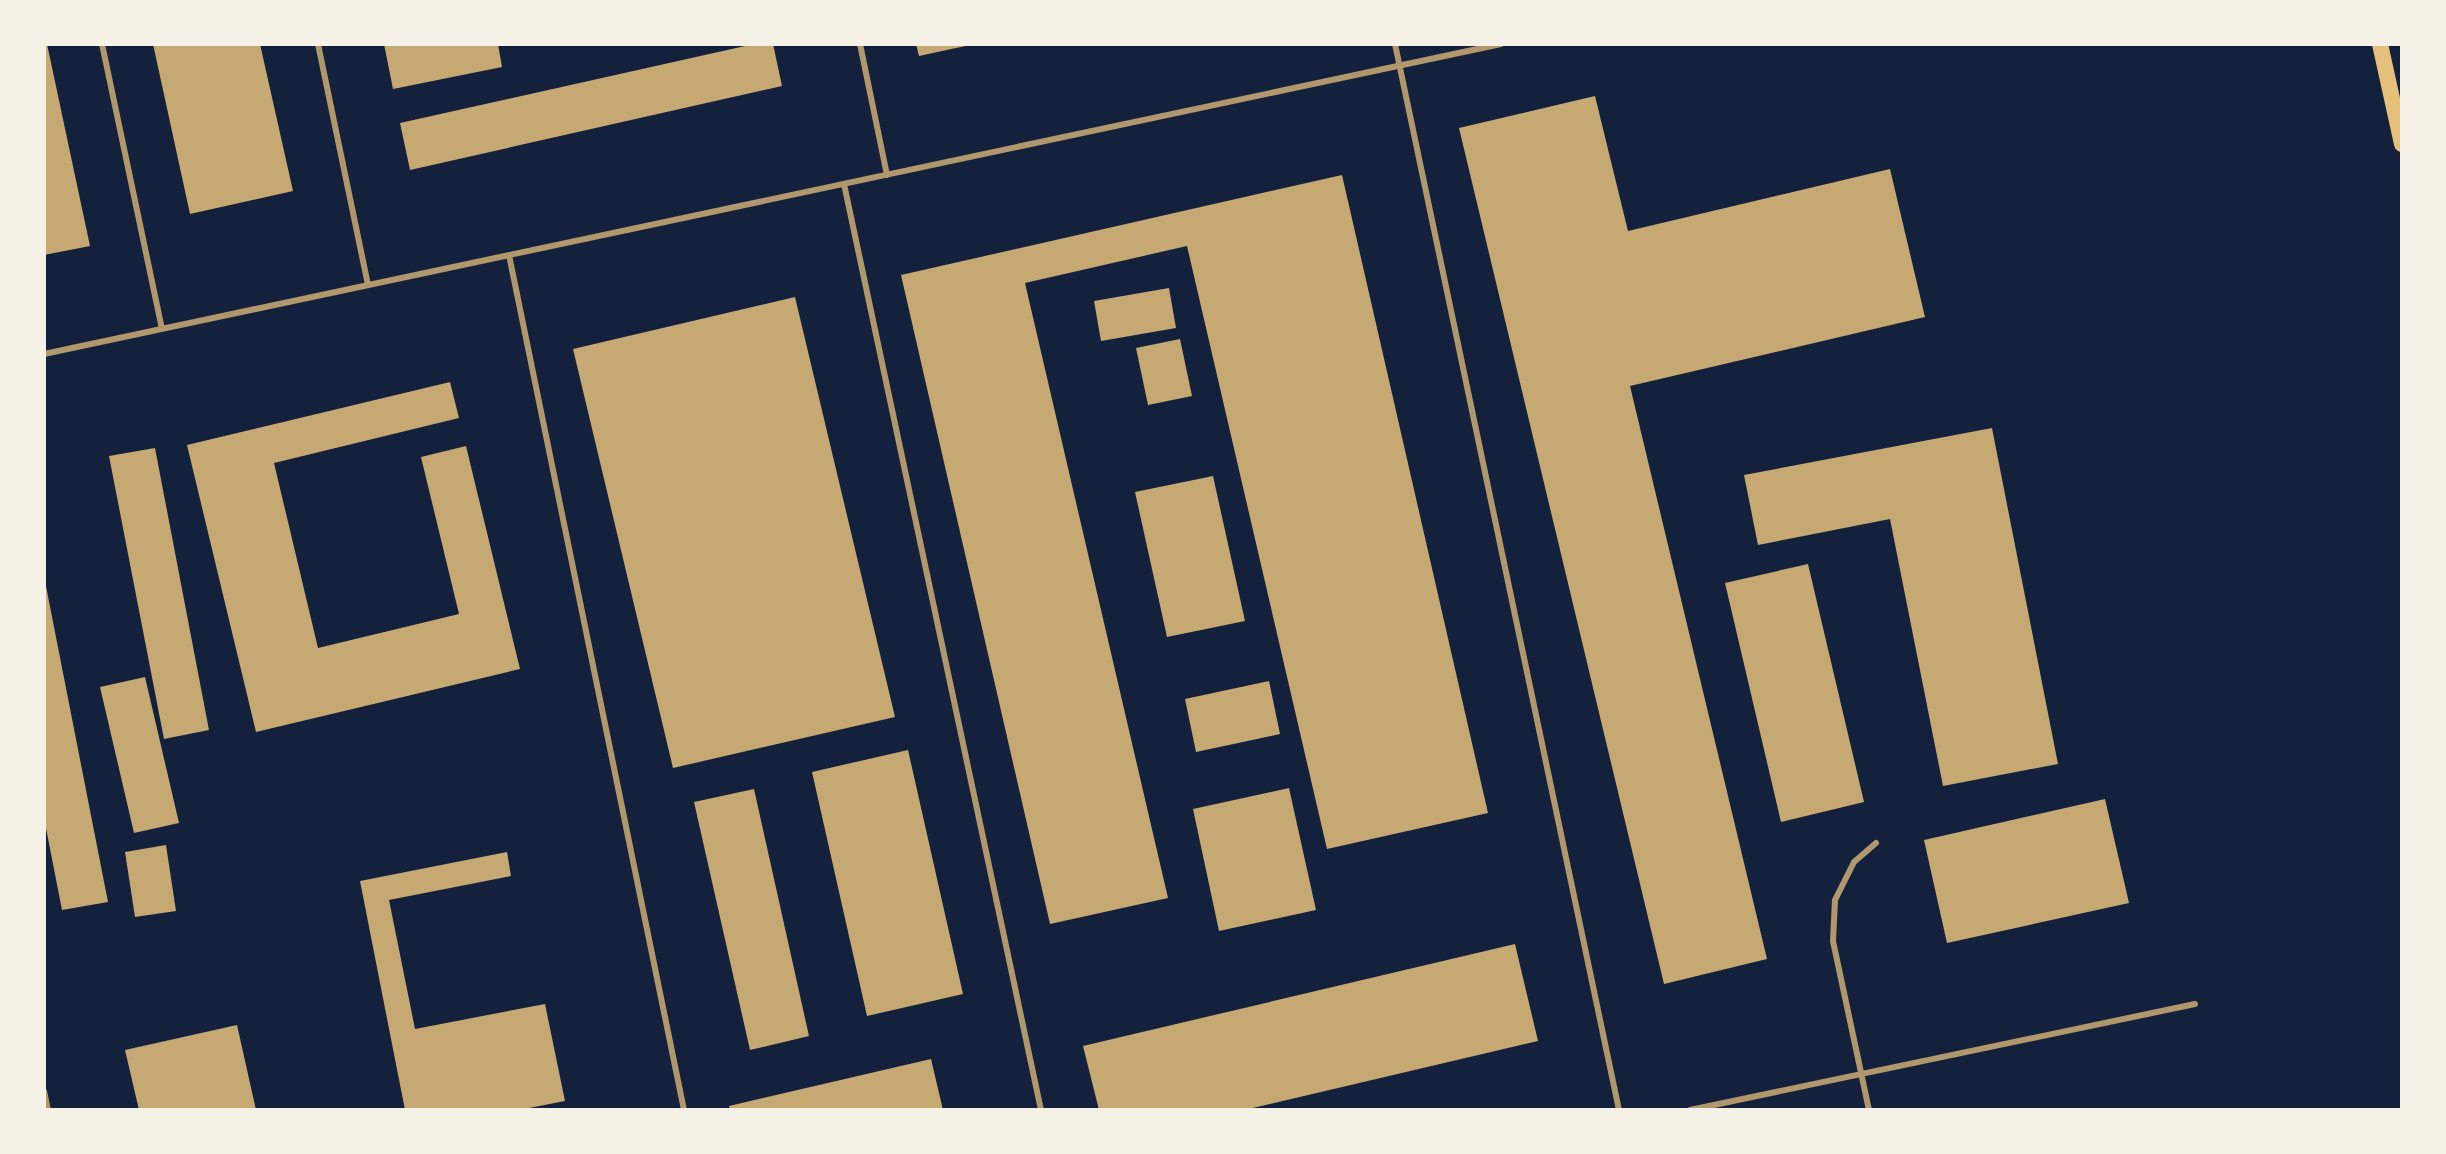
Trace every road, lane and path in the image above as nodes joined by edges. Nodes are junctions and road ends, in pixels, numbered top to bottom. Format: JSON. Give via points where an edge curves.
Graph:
{"nodes":[{"id":1,"x":102,"y":44,"type":"edge"},
{"id":2,"x":318,"y":44,"type":"edge"},
{"id":3,"x":860,"y":44,"type":"edge"},
{"id":4,"x":1395,"y":44,"type":"edge"},
{"id":5,"x":1501,"y":44,"type":"edge"},
{"id":6,"x":2380,"y":44,"type":"edge"},
{"id":7,"x":1400,"y":66,"type":"junction"},
{"id":8,"x":2402,"y":144,"type":"edge"},
{"id":9,"x":887,"y":175,"type":"junction"},
{"id":10,"x":844,"y":184,"type":"junction"},
{"id":11,"x":509,"y":255,"type":"junction"},
{"id":12,"x":368,"y":285,"type":"junction"},
{"id":13,"x":162,"y":329,"type":"junction"},
{"id":14,"x":44,"y":354,"type":"edge"},
{"id":15,"x":1876,"y":843,"type":"dead end"},
{"id":16,"x":2195,"y":1004,"type":"dead end"},
{"id":17,"x":1862,"y":1074,"type":"junction"},
{"id":18,"x":44,"y":1091,"type":"edge"},
{"id":19,"x":48,"y":1110,"type":"edge"},
{"id":20,"x":684,"y":1110,"type":"edge"},
{"id":21,"x":1041,"y":1110,"type":"edge"},
{"id":22,"x":1619,"y":1110,"type":"edge"},
{"id":23,"x":1690,"y":1110,"type":"edge"},
{"id":24,"x":1869,"y":1110,"type":"edge"}],
"edges":[{"from":1,"to":13,"type":"lane"},
{"from":2,"to":12,"type":"lane"},
{"from":3,"to":9,"type":"lane"},
{"from":4,"to":7,"type":"lane"},
{"from":5,"to":7,"type":"lane"},
{"from":6,"to":8,"type":"main road"},
{"from":7,"to":9,"type":"lane"},
{"from":7,"to":22,"type":"lane"},
{"from":9,"to":10,"type":"lane"},
{"from":10,"to":11,"type":"lane"},
{"from":10,"to":21,"type":"lane"},
{"from":11,"to":12,"type":"lane"},
{"from":11,"to":20,"type":"lane"},
{"from":12,"to":13,"type":"lane"},
{"from":13,"to":14,"type":"lane"},
{"from":15,"to":17,"type":"lane","via":[[1854,862],[1835,900],[1833,941]]},
{"from":16,"to":17,"type":"lane"},
{"from":17,"to":23,"type":"lane"},
{"from":17,"to":24,"type":"lane"},
{"from":18,"to":19,"type":"lane"}]}
